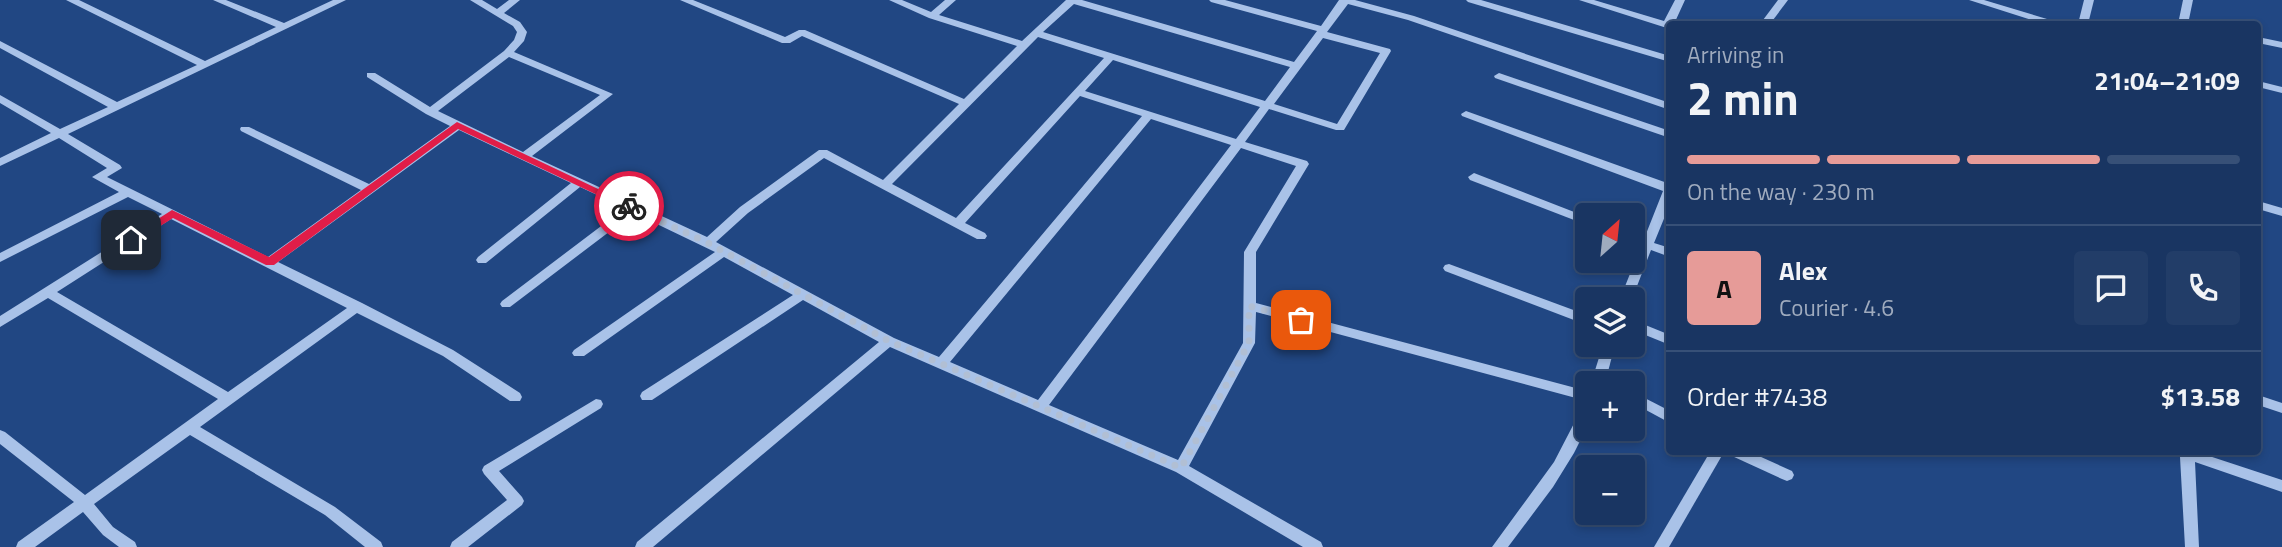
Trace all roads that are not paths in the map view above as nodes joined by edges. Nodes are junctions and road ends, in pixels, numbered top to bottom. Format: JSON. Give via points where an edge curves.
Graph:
{"nodes":[{"id":1,"x":71,"y":0,"type":"edge"},
{"id":2,"x":218,"y":0,"type":"edge"},
{"id":3,"x":341,"y":0,"type":"edge"},
{"id":4,"x":475,"y":0,"type":"edge"},
{"id":5,"x":515,"y":0,"type":"edge"},
{"id":6,"x":685,"y":0,"type":"edge"},
{"id":7,"x":894,"y":0,"type":"edge"},
{"id":8,"x":951,"y":0,"type":"edge"},
{"id":9,"x":1072,"y":0,"type":"edge"},
{"id":10,"x":1214,"y":0,"type":"edge"},
{"id":11,"x":1345,"y":0,"type":"edge"},
{"id":12,"x":1471,"y":0,"type":"edge"},
{"id":13,"x":1586,"y":0,"type":"edge"},
{"id":14,"x":1680,"y":0,"type":"edge"},
{"id":15,"x":1783,"y":0,"type":"edge"},
{"id":16,"x":1974,"y":0,"type":"edge"},
{"id":17,"x":2089,"y":0,"type":"edge"},
{"id":18,"x":2188,"y":0,"type":"edge"},
{"id":19,"x":497,"y":13,"type":"junction"},
{"id":20,"x":932,"y":16,"type":"junction"},
{"id":21,"x":1670,"y":21,"type":"edge"},
{"id":22,"x":1767,"y":21,"type":"edge"},
{"id":23,"x":2044,"y":21,"type":"dead end"},
{"id":24,"x":2084,"y":21,"type":"edge"},
{"id":25,"x":2184,"y":21,"type":"edge"},
{"id":26,"x":1666,"y":25,"type":"edge"},
{"id":27,"x":284,"y":27,"type":"junction"},
{"id":28,"x":1322,"y":32,"type":"junction"},
{"id":29,"x":1036,"y":33,"type":"junction"},
{"id":30,"x":2261,"y":41,"type":"edge"},
{"id":31,"x":0,"y":44,"type":"edge"},
{"id":32,"x":1023,"y":45,"type":"junction"},
{"id":33,"x":2282,"y":46,"type":"edge"},
{"id":34,"x":508,"y":53,"type":"junction"},
{"id":35,"x":1111,"y":56,"type":"junction"},
{"id":36,"x":1666,"y":58,"type":"edge"},
{"id":37,"x":206,"y":65,"type":"junction"},
{"id":38,"x":1296,"y":66,"type":"junction"},
{"id":39,"x":371,"y":75,"type":"dead end"},
{"id":40,"x":1499,"y":76,"type":"dead end"},
{"id":41,"x":2262,"y":86,"type":"dead end"},
{"id":42,"x":2282,"y":90,"type":"edge"},
{"id":43,"x":1078,"y":92,"type":"junction"},
{"id":44,"x":0,"y":98,"type":"edge"},
{"id":45,"x":967,"y":104,"type":"junction"},
{"id":46,"x":1267,"y":104,"type":"junction"},
{"id":47,"x":1666,"y":106,"type":"edge"},
{"id":48,"x":117,"y":107,"type":"junction"},
{"id":49,"x":430,"y":112,"type":"junction"},
{"id":50,"x":1149,"y":114,"type":"junction"},
{"id":51,"x":1466,"y":114,"type":"dead end"},
{"id":52,"x":457,"y":125,"type":"junction"},
{"id":53,"x":245,"y":129,"type":"dead end"},
{"id":54,"x":58,"y":134,"type":"junction"},
{"id":55,"x":1666,"y":134,"type":"edge"},
{"id":56,"x":1238,"y":143,"type":"junction"},
{"id":57,"x":525,"y":156,"type":"junction"},
{"id":58,"x":0,"y":162,"type":"edge"},
{"id":59,"x":1474,"y":177,"type":"dead end"},
{"id":60,"x":579,"y":182,"type":"junction"},
{"id":61,"x":884,"y":185,"type":"junction"},
{"id":62,"x":1666,"y":187,"type":"edge"},
{"id":63,"x":369,"y":189,"type":"junction"},
{"id":64,"x":128,"y":192,"type":"junction"},
{"id":65,"x":2261,"y":206,"type":"edge"},
{"id":66,"x":1666,"y":207,"type":"edge"},
{"id":67,"x":633,"y":208,"type":"junction"},
{"id":68,"x":2282,"y":212,"type":"edge"},
{"id":69,"x":172,"y":213,"type":"junction"},
{"id":70,"x":1575,"y":216,"type":"edge"},
{"id":71,"x":957,"y":224,"type":"junction"},
{"id":72,"x":981,"y":236,"type":"dead end"},
{"id":73,"x":708,"y":243,"type":"junction"},
{"id":74,"x":1647,"y":245,"type":"junction"},
{"id":75,"x":723,"y":251,"type":"junction"},
{"id":76,"x":1666,"y":252,"type":"edge"},
{"id":77,"x":0,"y":258,"type":"edge"},
{"id":78,"x":481,"y":260,"type":"dead end"},
{"id":79,"x":270,"y":262,"type":"junction"},
{"id":80,"x":1449,"y":268,"type":"dead end"},
{"id":81,"x":1631,"y":287,"type":"edge"},
{"id":82,"x":48,"y":292,"type":"junction"},
{"id":83,"x":802,"y":295,"type":"junction"},
{"id":84,"x":506,"y":304,"type":"dead end"},
{"id":85,"x":358,"y":306,"type":"junction"},
{"id":86,"x":1249,"y":306,"type":"junction"},
{"id":87,"x":1575,"y":315,"type":"edge"},
{"id":88,"x":0,"y":322,"type":"edge"},
{"id":89,"x":1645,"y":330,"type":"edge"},
{"id":90,"x":1666,"y":338,"type":"edge"},
{"id":91,"x":889,"y":341,"type":"junction"},
{"id":92,"x":579,"y":353,"type":"dead end"},
{"id":93,"x":941,"y":364,"type":"junction"},
{"id":94,"x":1575,"y":393,"type":"edge"},
{"id":95,"x":647,"y":396,"type":"dead end"},
{"id":96,"x":515,"y":397,"type":"dead end"},
{"id":97,"x":229,"y":399,"type":"junction"},
{"id":98,"x":2261,"y":401,"type":"edge"},
{"id":99,"x":596,"y":404,"type":"dead end"},
{"id":100,"x":1645,"y":404,"type":"edge"},
{"id":101,"x":1041,"y":406,"type":"junction"},
{"id":102,"x":2282,"y":408,"type":"edge"},
{"id":103,"x":1666,"y":416,"type":"edge"},
{"id":104,"x":190,"y":428,"type":"junction"},
{"id":105,"x":0,"y":436,"type":"edge"},
{"id":106,"x":1575,"y":441,"type":"edge"},
{"id":107,"x":1715,"y":455,"type":"edge"},
{"id":108,"x":1744,"y":455,"type":"edge"},
{"id":109,"x":2185,"y":455,"type":"edge"},
{"id":110,"x":2194,"y":455,"type":"edge"},
{"id":111,"x":1181,"y":468,"type":"junction"},
{"id":112,"x":1787,"y":475,"type":"dead end"},
{"id":113,"x":2282,"y":486,"type":"edge"},
{"id":114,"x":85,"y":503,"type":"junction"},
{"id":115,"x":23,"y":547,"type":"edge"},
{"id":116,"x":130,"y":547,"type":"edge"},
{"id":117,"x":376,"y":547,"type":"edge"},
{"id":118,"x":457,"y":547,"type":"edge"},
{"id":119,"x":642,"y":547,"type":"edge"},
{"id":120,"x":1316,"y":547,"type":"edge"},
{"id":121,"x":1499,"y":547,"type":"edge"},
{"id":122,"x":1661,"y":547,"type":"edge"},
{"id":123,"x":2192,"y":547,"type":"edge"}],
"edges":[{"from":1,"to":37,"type":"street"},
{"from":2,"to":27,"type":"street"},
{"from":3,"to":27,"type":"street"},
{"from":4,"to":19,"type":"street"},
{"from":5,"to":19,"type":"street"},
{"from":6,"to":45,"type":"street","via":[[786,41],[802,32]]},
{"from":7,"to":20,"type":"street"},
{"from":8,"to":20,"type":"street"},
{"from":9,"to":29,"type":"street"},
{"from":9,"to":38,"type":"street"},
{"from":10,"to":28,"type":"street"},
{"from":11,"to":28,"type":"street"},
{"from":11,"to":47,"type":"street","via":[[1411,18]]},
{"from":12,"to":36,"type":"street"},
{"from":13,"to":26,"type":"street"},
{"from":14,"to":21,"type":"street"},
{"from":15,"to":22,"type":"street"},
{"from":16,"to":23,"type":"street"},
{"from":17,"to":24,"type":"street"},
{"from":18,"to":25,"type":"street"},
{"from":19,"to":34,"type":"street","via":[[522,32]]},
{"from":20,"to":32,"type":"street"},
{"from":27,"to":37,"type":"street"},
{"from":28,"to":38,"type":"street"},
{"from":28,"to":46,"type":"street","via":[[1386,51],[1340,128]]},
{"from":29,"to":32,"type":"street"},
{"from":29,"to":35,"type":"street"},
{"from":30,"to":33,"type":"street"},
{"from":31,"to":48,"type":"street"},
{"from":32,"to":45,"type":"street"},
{"from":34,"to":49,"type":"street"},
{"from":34,"to":57,"type":"street","via":[[608,94]]},
{"from":35,"to":43,"type":"street"},
{"from":35,"to":46,"type":"street"},
{"from":37,"to":48,"type":"street"},
{"from":38,"to":46,"type":"street"},
{"from":39,"to":49,"type":"street"},
{"from":40,"to":55,"type":"street"},
{"from":41,"to":42,"type":"street"},
{"from":43,"to":50,"type":"street"},
{"from":43,"to":71,"type":"street"},
{"from":44,"to":54,"type":"street"},
{"from":45,"to":61,"type":"street"},
{"from":46,"to":56,"type":"street"},
{"from":48,"to":54,"type":"street"},
{"from":49,"to":52,"type":"street"},
{"from":50,"to":56,"type":"street"},
{"from":50,"to":93,"type":"street"},
{"from":51,"to":62,"type":"street"},
{"from":52,"to":57,"type":"street"},
{"from":52,"to":63,"type":"street"},
{"from":53,"to":63,"type":"street"},
{"from":54,"to":58,"type":"street"},
{"from":54,"to":64,"type":"street","via":[[116,168],[98,177]]},
{"from":56,"to":86,"type":"street","via":[[1303,164],[1250,252]]},
{"from":56,"to":101,"type":"street"},
{"from":57,"to":60,"type":"street"},
{"from":59,"to":70,"type":"street"},
{"from":60,"to":67,"type":"street"},
{"from":60,"to":78,"type":"street"},
{"from":61,"to":71,"type":"street"},
{"from":61,"to":73,"type":"street","via":[[823,153],[744,210]]},
{"from":63,"to":79,"type":"street"},
{"from":64,"to":69,"type":"street"},
{"from":64,"to":77,"type":"street"},
{"from":65,"to":68,"type":"street"},
{"from":66,"to":74,"type":"street"},
{"from":67,"to":73,"type":"street"},
{"from":67,"to":84,"type":"street"},
{"from":69,"to":79,"type":"street"},
{"from":69,"to":82,"type":"street"},
{"from":71,"to":72,"type":"street"},
{"from":73,"to":75,"type":"street"},
{"from":74,"to":76,"type":"street"},
{"from":74,"to":81,"type":"street"},
{"from":75,"to":83,"type":"street"},
{"from":75,"to":92,"type":"street"},
{"from":79,"to":85,"type":"street"},
{"from":80,"to":87,"type":"street"},
{"from":82,"to":88,"type":"street"},
{"from":82,"to":97,"type":"street"},
{"from":83,"to":91,"type":"street"},
{"from":83,"to":95,"type":"street"},
{"from":85,"to":96,"type":"street","via":[[448,353]]},
{"from":85,"to":97,"type":"street"},
{"from":86,"to":94,"type":"street"},
{"from":86,"to":111,"type":"street","via":[[1249,343]]},
{"from":89,"to":90,"type":"street"},
{"from":91,"to":93,"type":"street"},
{"from":91,"to":119,"type":"street"},
{"from":93,"to":101,"type":"street"},
{"from":97,"to":104,"type":"street"},
{"from":98,"to":102,"type":"street"},
{"from":99,"to":118,"type":"street","via":[[489,470],[517,501]]},
{"from":100,"to":103,"type":"street"},
{"from":101,"to":111,"type":"street"},
{"from":104,"to":114,"type":"street"},
{"from":104,"to":117,"type":"street","via":[[330,510]]},
{"from":105,"to":114,"type":"street"},
{"from":106,"to":121,"type":"street"},
{"from":107,"to":122,"type":"street"},
{"from":108,"to":112,"type":"street"},
{"from":109,"to":123,"type":"street"},
{"from":110,"to":113,"type":"street"},
{"from":111,"to":120,"type":"street"},
{"from":114,"to":115,"type":"street"},
{"from":114,"to":116,"type":"street","via":[[108,531]]}]}
